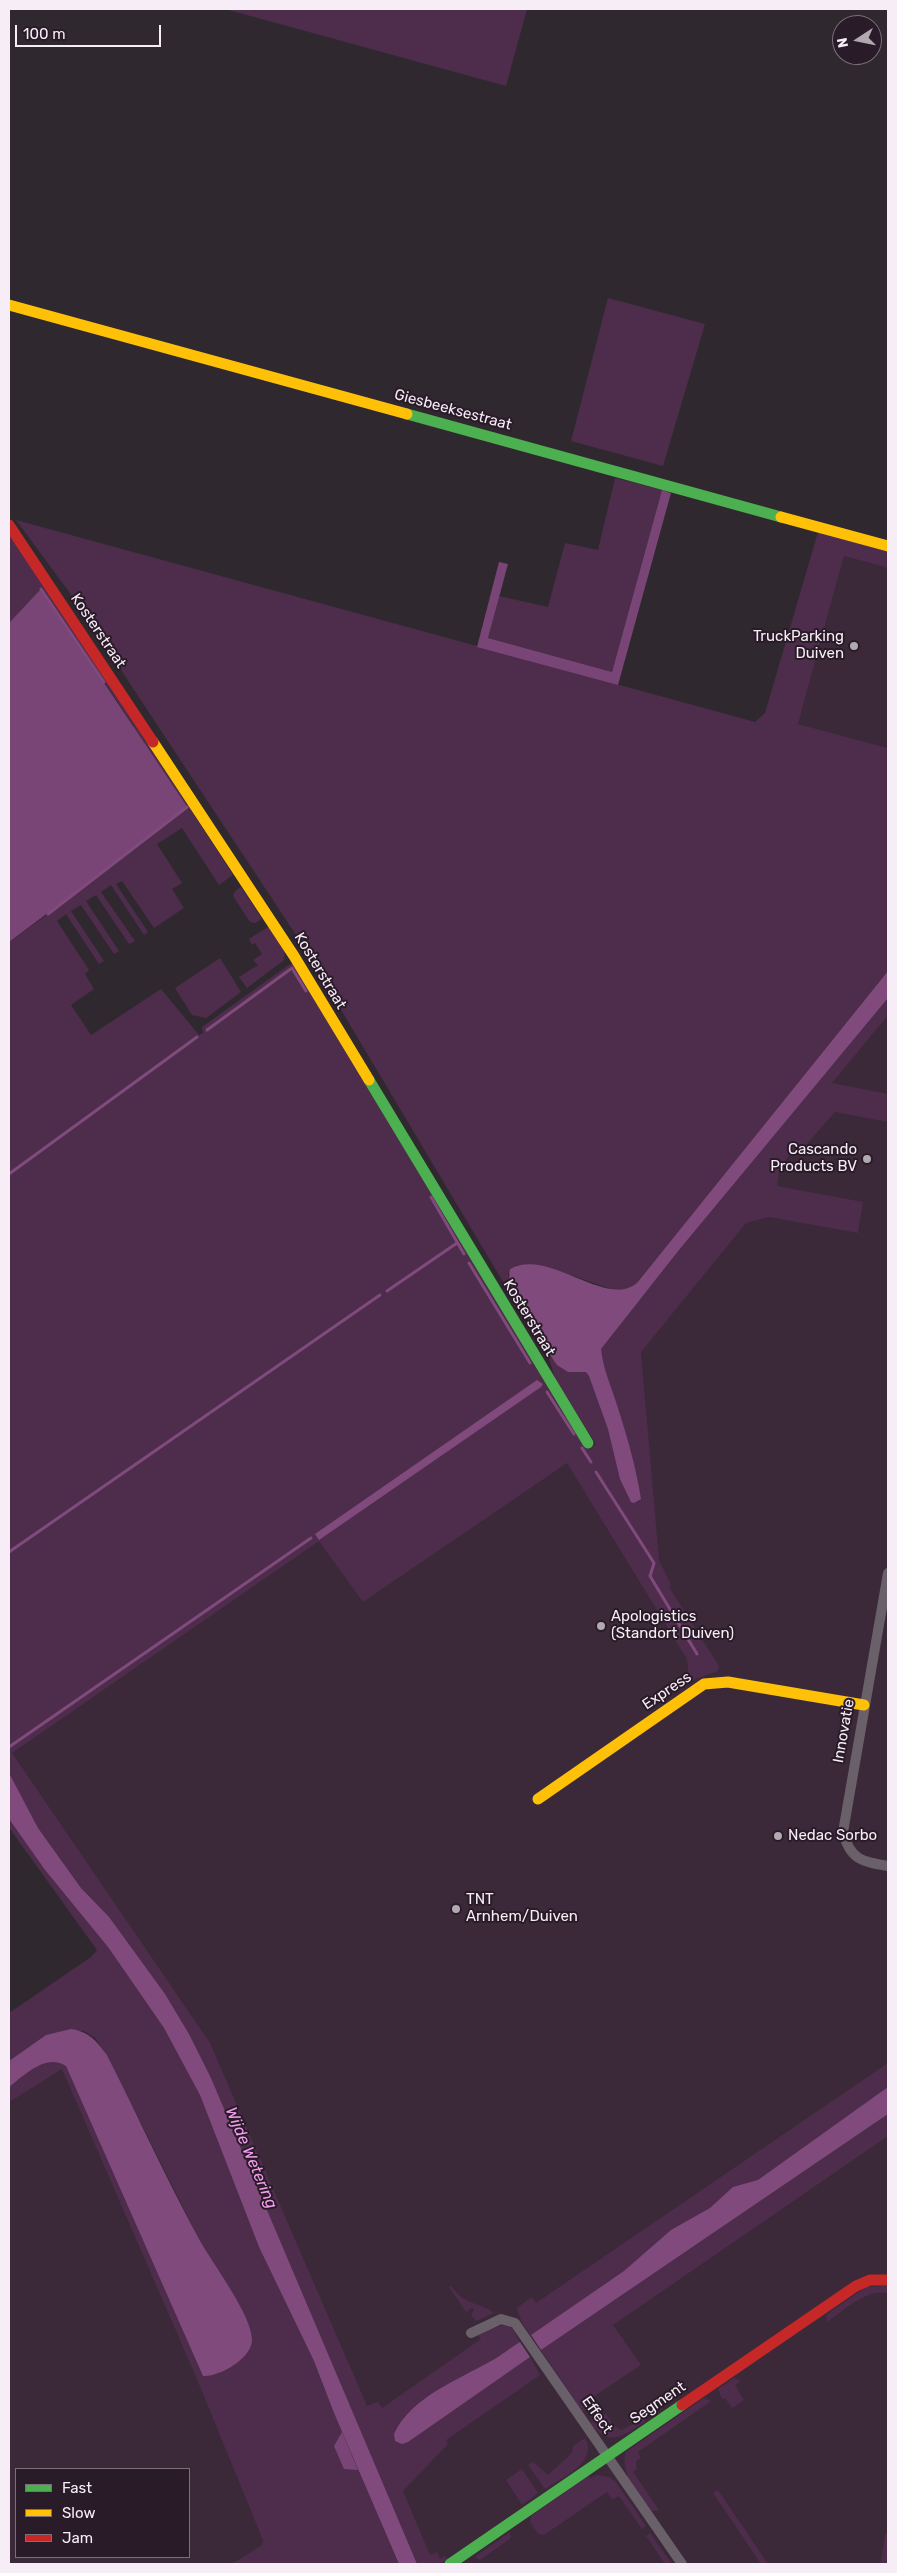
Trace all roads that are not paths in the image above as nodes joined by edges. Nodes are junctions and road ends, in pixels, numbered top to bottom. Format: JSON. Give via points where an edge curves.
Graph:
{"nodes":[{"id":1,"x":9,"y":305,"type":"edge"},
{"id":2,"x":9,"y":525,"type":"edge"},
{"id":3,"x":888,"y":546,"type":"edge"},
{"id":4,"x":588,"y":1444,"type":"dead end"},
{"id":5,"x":888,"y":1573,"type":"edge"},
{"id":6,"x":864,"y":1705,"type":"junction"},
{"id":7,"x":538,"y":1799,"type":"dead end"},
{"id":8,"x":888,"y":1866,"type":"edge"},
{"id":9,"x":888,"y":2280,"type":"edge"},
{"id":10,"x":471,"y":2332,"type":"dead end"},
{"id":11,"x":607,"y":2456,"type":"junction"},
{"id":12,"x":450,"y":2564,"type":"edge"},
{"id":13,"x":682,"y":2564,"type":"edge"}],
"edges":[{"from":1,"to":3,"type":"street","name":"Giesbeeksestraat"},
{"from":2,"to":4,"type":"street","name":"Kosterstraat","via":[[294,956]]},
{"from":5,"to":6,"type":"street","name":"Innovatie"},
{"from":6,"to":7,"type":"street","name":"Express","via":[[728,1682],[704,1684]]},
{"from":6,"to":8,"type":"street","name":"Innovatie","via":[[843,1832],[846,1845],[854,1855],[866,1862]]},
{"from":9,"to":11,"type":"street","name":"Segment","via":[[870,2280],[856,2286]]},
{"from":10,"to":11,"type":"street","name":"Effect","via":[[502,2320],[512,2321]]},
{"from":11,"to":12,"type":"street","name":"Segment"},
{"from":11,"to":13,"type":"street","name":"Effect"}]}
